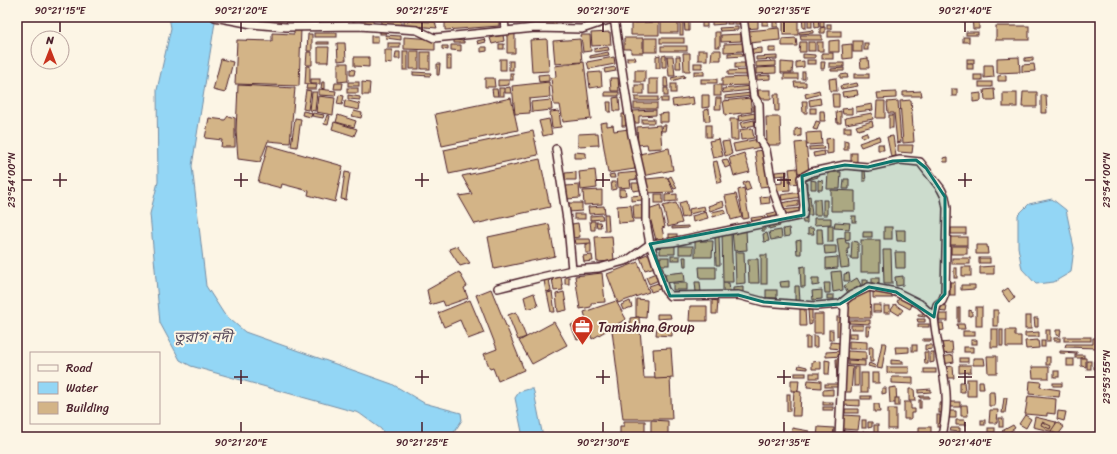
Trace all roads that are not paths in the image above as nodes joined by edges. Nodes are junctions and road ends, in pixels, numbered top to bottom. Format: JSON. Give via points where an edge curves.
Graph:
{"nodes":[{"id":1,"x":504,"y":17,"type":"edge"},
{"id":2,"x":743,"y":17,"type":"edge"},
{"id":3,"x":218,"y":18,"type":"edge"},
{"id":4,"x":616,"y":18,"type":"edge"},
{"id":5,"x":505,"y":30,"type":"junction"},
{"id":6,"x":556,"y":149,"type":"dead end"},
{"id":7,"x":783,"y":218,"type":"junction"},
{"id":8,"x":650,"y":244,"type":"junction"},
{"id":9,"x":572,"y":270,"type":"junction"},
{"id":10,"x":498,"y":288,"type":"dead end"},
{"id":11,"x":840,"y":304,"type":"junction"},
{"id":12,"x":934,"y":317,"type":"junction"},
{"id":13,"x":839,"y":437,"type":"edge"},
{"id":14,"x":942,"y":437,"type":"edge"}],
"edges":[{"from":1,"to":5,"type":"street"},
{"from":2,"to":7,"type":"street","via":[[754,97],[759,104],[760,140],[766,150],[773,190]]},
{"from":3,"to":5,"type":"street","via":[[286,27],[359,26],[417,30],[434,38],[461,37]]},
{"from":4,"to":5,"type":"street","via":[[582,29]]},
{"from":4,"to":8,"type":"street","via":[[632,135],[646,197],[646,222]]},
{"from":6,"to":9,"type":"street"},
{"from":7,"to":8,"type":"street","via":[[673,242]]},
{"from":7,"to":12,"type":"street","via":[[803,215],[801,178],[804,175],[846,165],[868,167],[900,160],[920,162],[941,189],[946,208],[945,294],[937,305]]},
{"from":8,"to":9,"type":"street","via":[[628,260],[599,268]]},
{"from":8,"to":11,"type":"street","via":[[665,290],[670,296],[738,295],[764,302],[816,306]]},
{"from":9,"to":10,"type":"street"},
{"from":11,"to":12,"type":"street","via":[[869,287],[896,292],[920,304]]},
{"from":11,"to":13,"type":"street","via":[[845,307]]},
{"from":12,"to":14,"type":"street","via":[[946,384],[946,417]]}]}
